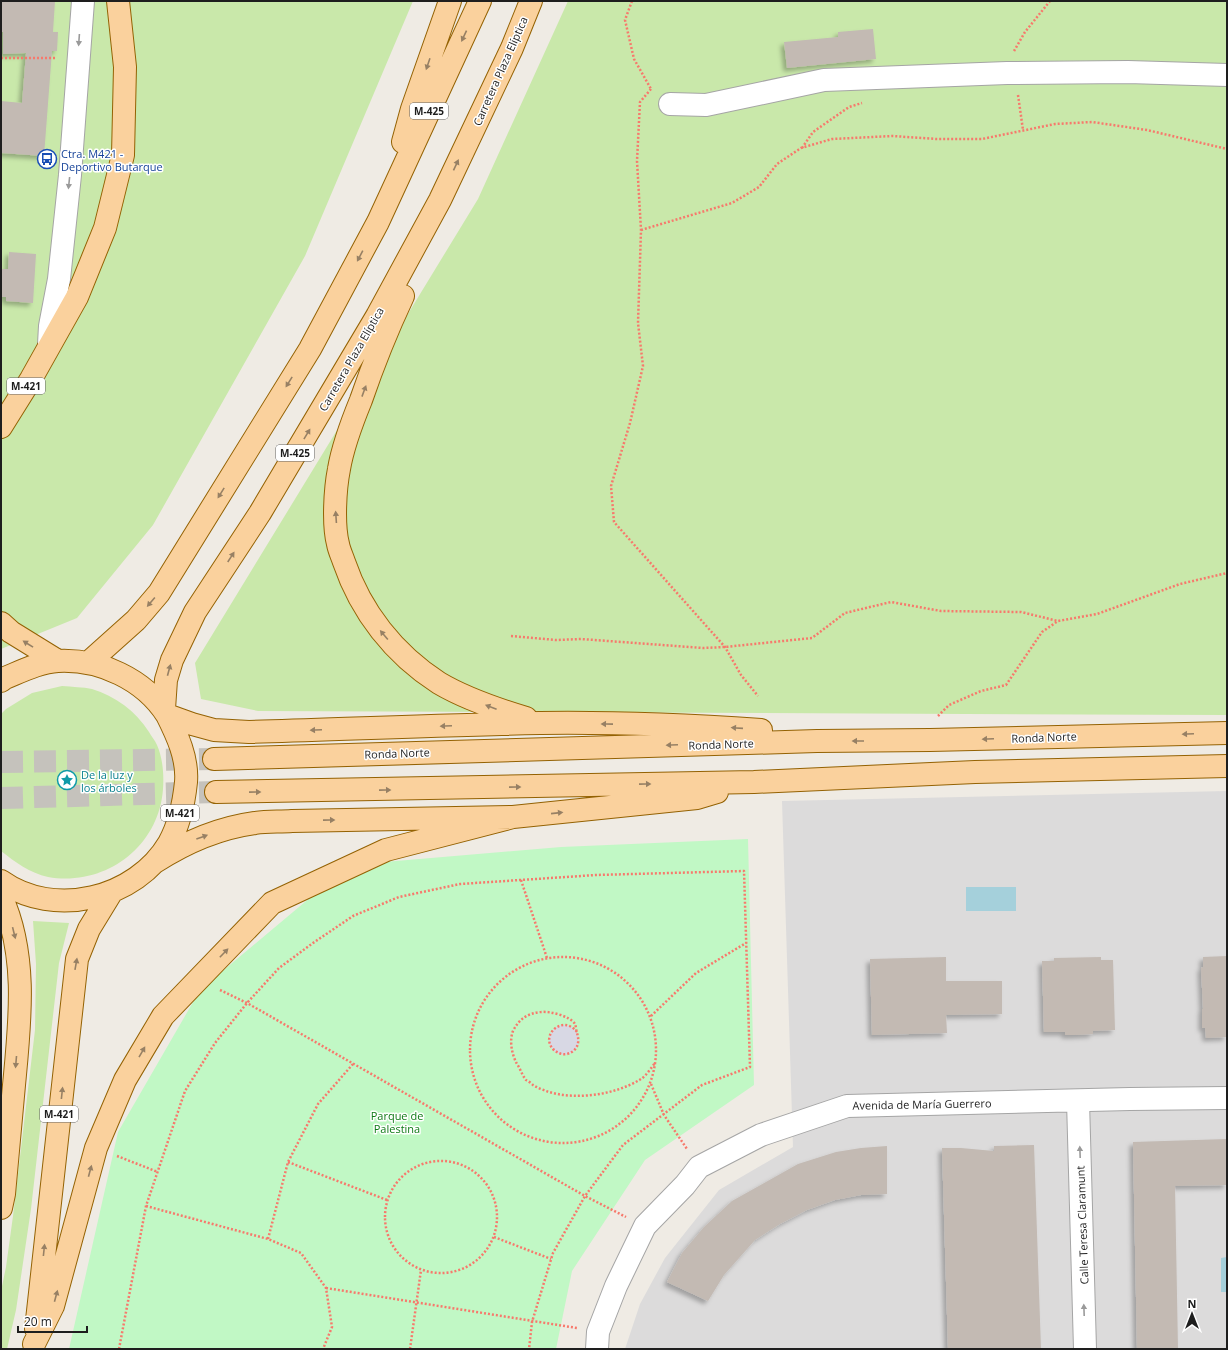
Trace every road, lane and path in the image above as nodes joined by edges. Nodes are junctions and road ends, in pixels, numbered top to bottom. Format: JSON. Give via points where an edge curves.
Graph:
{"nodes":[{"id":1,"x":83,"y":1,"type":"edge"},
{"id":2,"x":118,"y":1,"type":"edge"},
{"id":3,"x":450,"y":1,"type":"edge"},
{"id":4,"x":480,"y":1,"type":"edge"},
{"id":5,"x":531,"y":1,"type":"edge"},
{"id":6,"x":632,"y":1,"type":"edge"},
{"id":7,"x":1050,"y":1,"type":"edge"},
{"id":8,"x":1014,"y":50,"type":"dead end"},
{"id":9,"x":1,"y":58,"type":"edge"},
{"id":10,"x":59,"y":58,"type":"dead end"},
{"id":11,"x":1007,"y":73,"type":"junction"},
{"id":12,"x":1227,"y":75,"type":"edge"},
{"id":13,"x":876,"y":78,"type":"junction"},
{"id":14,"x":651,"y":89,"type":"junction"},
{"id":15,"x":670,"y":104,"type":"joint"},
{"id":16,"x":1023,"y":130,"type":"junction"},
{"id":17,"x":801,"y":148,"type":"junction"},
{"id":18,"x":1227,"y":149,"type":"edge"},
{"id":19,"x":440,"y":200,"type":"junction"},
{"id":20,"x":378,"y":222,"type":"junction"},
{"id":21,"x":641,"y":230,"type":"junction"},
{"id":22,"x":49,"y":344,"type":"junction"},
{"id":23,"x":1,"y":427,"type":"edge"},
{"id":24,"x":1227,"y":573,"type":"edge"},
{"id":25,"x":1058,"y":621,"type":"junction"},
{"id":26,"x":1,"y":622,"type":"edge"},
{"id":27,"x":511,"y":636,"type":"dead end"},
{"id":28,"x":725,"y":647,"type":"junction"},
{"id":29,"x":58,"y":661,"type":"junction"},
{"id":30,"x":88,"y":663,"type":"junction"},
{"id":31,"x":1,"y":681,"type":"edge"},
{"id":32,"x":758,"y":696,"type":"dead end"},
{"id":33,"x":166,"y":712,"type":"junction"},
{"id":34,"x":541,"y":723,"type":"junction"},
{"id":35,"x":1227,"y":733,"type":"edge"},
{"id":36,"x":930,"y":740,"type":"junction"},
{"id":37,"x":817,"y":741,"type":"junction"},
{"id":38,"x":214,"y":759,"type":"tunnel mouth"},
{"id":39,"x":1227,"y":766,"type":"edge"},
{"id":40,"x":754,"y":782,"type":"junction"},
{"id":41,"x":216,"y":792,"type":"tunnel mouth"},
{"id":42,"x":514,"y":817,"type":"junction"},
{"id":43,"x":155,"y":862,"type":"junction"},
{"id":44,"x":1,"y":880,"type":"edge"},
{"id":45,"x":521,"y":880,"type":"junction"},
{"id":46,"x":111,"y":893,"type":"junction"},
{"id":47,"x":1,"y":896,"type":"edge"},
{"id":48,"x":746,"y":942,"type":"junction"},
{"id":49,"x":547,"y":958,"type":"junction"},
{"id":50,"x":198,"y":980,"type":"junction"},
{"id":51,"x":247,"y":1003,"type":"junction"},
{"id":52,"x":651,"y":1016,"type":"junction"},
{"id":53,"x":577,"y":1032,"type":"junction"},
{"id":54,"x":656,"y":1061,"type":"junction"},
{"id":55,"x":353,"y":1064,"type":"junction"},
{"id":56,"x":651,"y":1084,"type":"junction"},
{"id":57,"x":1227,"y":1098,"type":"edge"},
{"id":58,"x":1078,"y":1101,"type":"junction"},
{"id":59,"x":664,"y":1115,"type":"junction"},
{"id":60,"x":96,"y":1148,"type":"junction"},
{"id":61,"x":288,"y":1162,"type":"junction"},
{"id":62,"x":699,"y":1167,"type":"junction"},
{"id":63,"x":158,"y":1172,"type":"junction"},
{"id":64,"x":585,"y":1196,"type":"junction"},
{"id":65,"x":387,"y":1200,"type":"junction"},
{"id":66,"x":146,"y":1206,"type":"junction"},
{"id":67,"x":1,"y":1208,"type":"edge"},
{"id":68,"x":645,"y":1226,"type":"junction"},
{"id":69,"x":494,"y":1237,"type":"junction"},
{"id":70,"x":268,"y":1238,"type":"junction"},
{"id":71,"x":551,"y":1259,"type":"junction"},
{"id":72,"x":421,"y":1270,"type":"junction"},
{"id":73,"x":326,"y":1288,"type":"junction"},
{"id":74,"x":417,"y":1303,"type":"junction"},
{"id":75,"x":532,"y":1322,"type":"junction"},
{"id":76,"x":598,"y":1340,"type":"edge"},
{"id":77,"x":34,"y":1347,"type":"edge"},
{"id":78,"x":119,"y":1349,"type":"edge"},
{"id":79,"x":323,"y":1349,"type":"edge"},
{"id":80,"x":410,"y":1349,"type":"edge"},
{"id":81,"x":529,"y":1349,"type":"edge"},
{"id":82,"x":1085,"y":1349,"type":"edge"}],
"edges":[{"from":1,"to":22,"type":"street","one_way":true,"via":[[59,279]]},
{"from":2,"to":22,"type":"main road","number":"M-421","via":[[125,67],[123,155],[105,228],[77,297]]},
{"from":3,"to":20,"type":"main road","one_way":true,"via":[[412,109]]},
{"from":4,"to":20,"type":"main road","number":"M-425","one_way":true},
{"from":19,"to":5,"type":"main road","name":"Carretera Plaza Elíptica","number":"M-425","one_way":true,"via":[[512,48]]},
{"from":6,"to":14,"type":"path","via":[[625,20],[634,60]]},
{"from":7,"to":8,"type":"path"},
{"from":9,"to":10,"type":"path"},
{"from":11,"to":12,"type":"street","via":[[1128,72]]},
{"from":11,"to":13,"type":"street"},
{"from":11,"to":16,"type":"path","via":[[1017,86]]},
{"from":13,"to":15,"type":"street","via":[[824,80],[706,105]]},
{"from":13,"to":17,"type":"path","via":[[869,101],[849,107],[813,132]]},
{"from":14,"to":15,"type":"path"},
{"from":14,"to":21,"type":"path","via":[[640,102],[637,161]]},
{"from":16,"to":17,"type":"path","via":[[982,139],[892,136],[832,139]]},
{"from":16,"to":18,"type":"path","via":[[1055,124],[1092,122],[1147,130]]},
{"from":17,"to":21,"type":"path","via":[[778,164],[759,187],[732,203]]},
{"from":33,"to":19,"type":"main road","name":"Carretera Plaza Elíptica","number":"M-425","one_way":true,"via":[[166,680],[172,660],[195,612],[260,513],[365,337]]},
{"from":34,"to":19,"type":"main road","one_way":true,"via":[[463,696],[413,664],[372,620],[350,579],[338,544],[335,507],[338,477],[349,431],[381,344],[417,264]]},
{"from":20,"to":30,"type":"main road","number":"M-425","one_way":true,"via":[[310,349],[159,593],[136,620]]},
{"from":21,"to":28,"type":"path","via":[[638,323],[643,366],[630,423],[611,486],[614,522]]},
{"from":22,"to":23,"type":"main road","number":"M-421"},
{"from":24,"to":25,"type":"path","via":[[1180,584],[1096,614]]},
{"from":25,"to":28,"type":"path","via":[[1021,612],[941,611],[891,602],[845,613],[812,638]]},
{"from":25,"to":36,"type":"path","via":[[1042,632],[1006,685],[981,691],[949,705],[934,721]]},
{"from":29,"to":26,"type":"main road","number":"M-421","one_way":true,"via":[[11,632]]},
{"from":27,"to":28,"type":"path","via":[[556,640],[581,638],[703,648]]},
{"from":28,"to":32,"type":"path","via":[[740,675]]},
{"from":29,"to":30,"type":"main road","number":"M-421"},
{"from":29,"to":31,"type":"main road","number":"M-421","via":[[35,666]]},
{"from":30,"to":33,"type":"main road","number":"M-421","via":[[117,672],[143,688]]},
{"from":34,"to":33,"type":"main road","one_way":true,"via":[[249,732],[214,730],[192,724]]},
{"from":33,"to":43,"type":"main road","number":"M-421","via":[[183,753],[186,780],[176,827],[169,843]]},
{"from":37,"to":34,"type":"main road","one_way":true,"via":[[768,730]]},
{"from":35,"to":36,"type":"main road","name":"Ronda Norte","one_way":true},
{"from":36,"to":37,"type":"main road","name":"Ronda Norte","one_way":true},
{"from":37,"to":38,"type":"main road","name":"Ronda Norte","one_way":true},
{"from":39,"to":40,"type":"main road","via":[[975,772]]},
{"from":41,"to":40,"type":"main road","one_way":true},
{"from":42,"to":40,"type":"main road","one_way":true,"via":[[697,798]]},
{"from":43,"to":42,"type":"main road","one_way":true,"via":[[192,840],[221,830],[255,823]]},
{"from":50,"to":42,"type":"main road","one_way":true,"via":[[272,903],[386,850]]},
{"from":43,"to":46,"type":"main road","number":"M-421","via":[[132,882]]},
{"from":44,"to":46,"type":"main road","number":"M-421","via":[[31,896],[58,901],[85,900]]},
{"from":45,"to":48,"type":"path","via":[[744,871]]},
{"from":45,"to":49,"type":"path"},
{"from":45,"to":51,"type":"path","via":[[460,884],[399,897],[353,916],[279,968]]},
{"from":77,"to":46,"type":"main road","number":"M-421","one_way":true,"via":[[76,959],[89,929]]},
{"from":47,"to":67,"type":"main road","one_way":true,"via":[[9,913],[16,943],[21,994]]},
{"from":48,"to":52,"type":"path","via":[[696,973]]},
{"from":48,"to":59,"type":"path","via":[[750,1066],[702,1085]]},
{"from":49,"to":52,"type":"path","via":[[573,957],[598,963],[620,975],[638,994]]},
{"from":49,"to":56,"type":"path","via":[[518,968],[495,986],[478,1010],[470,1039],[471,1069],[482,1097],[501,1120],[526,1136],[555,1143],[585,1140],[613,1129],[635,1109]]},
{"from":50,"to":51,"type":"path"},
{"from":60,"to":50,"type":"main road","one_way":true,"via":[[125,1080],[163,1016]]},
{"from":51,"to":55,"type":"path"},
{"from":51,"to":63,"type":"path","via":[[215,1043],[184,1090]]},
{"from":52,"to":54,"type":"path","via":[[656,1038]]},
{"from":53,"to":53,"type":"path","via":[[577,1047],[571,1052],[560,1054],[551,1047],[550,1035],[555,1028],[567,1025]]},
{"from":53,"to":54,"type":"path","via":[[575,1023],[557,1013],[530,1013],[520,1021],[513,1033],[513,1057],[526,1080],[542,1090],[565,1096],[601,1094],[642,1079]]},
{"from":54,"to":56,"type":"path"},
{"from":55,"to":61,"type":"path","via":[[318,1104]]},
{"from":55,"to":64,"type":"path"},
{"from":56,"to":59,"type":"path"},
{"from":57,"to":58,"type":"street","name":"Avenida de María Guerrero"},
{"from":58,"to":62,"type":"street","name":"Avenida de María Guerrero","via":[[847,1106],[761,1135]]},
{"from":82,"to":58,"type":"street","name":"Calle Teresa Claramunt","one_way":true},
{"from":59,"to":62,"type":"path"},
{"from":59,"to":64,"type":"path","via":[[623,1145]]},
{"from":60,"to":63,"type":"path"},
{"from":77,"to":60,"type":"main road","one_way":true,"via":[[53,1306]]},
{"from":61,"to":65,"type":"path"},
{"from":61,"to":70,"type":"path"},
{"from":62,"to":68,"type":"street","name":"Avenida de María Guerrero"},
{"from":63,"to":66,"type":"path"},
{"from":64,"to":68,"type":"path"},
{"from":64,"to":71,"type":"path"},
{"from":65,"to":69,"type":"path","via":[[395,1184],[408,1171],[424,1163],[442,1160],[460,1164],[476,1172],[491,1191],[496,1202],[498,1220]]},
{"from":65,"to":72,"type":"path","via":[[384,1217],[386,1234],[394,1249],[406,1262]]},
{"from":66,"to":70,"type":"path"},
{"from":66,"to":78,"type":"path"},
{"from":68,"to":76,"type":"street","name":"Avenida de María Guerrero","via":[[616,1286]]},
{"from":69,"to":71,"type":"path"},
{"from":69,"to":72,"type":"path","via":[[485,1253],[472,1264],[456,1272],[438,1274]]},
{"from":70,"to":73,"type":"path","via":[[301,1253]]},
{"from":71,"to":75,"type":"path"},
{"from":72,"to":74,"type":"path"},
{"from":73,"to":74,"type":"path"},
{"from":73,"to":79,"type":"path","via":[[332,1327]]},
{"from":74,"to":75,"type":"path"},
{"from":74,"to":80,"type":"path"},
{"from":75,"to":76,"type":"path"},
{"from":75,"to":81,"type":"path"}]}
